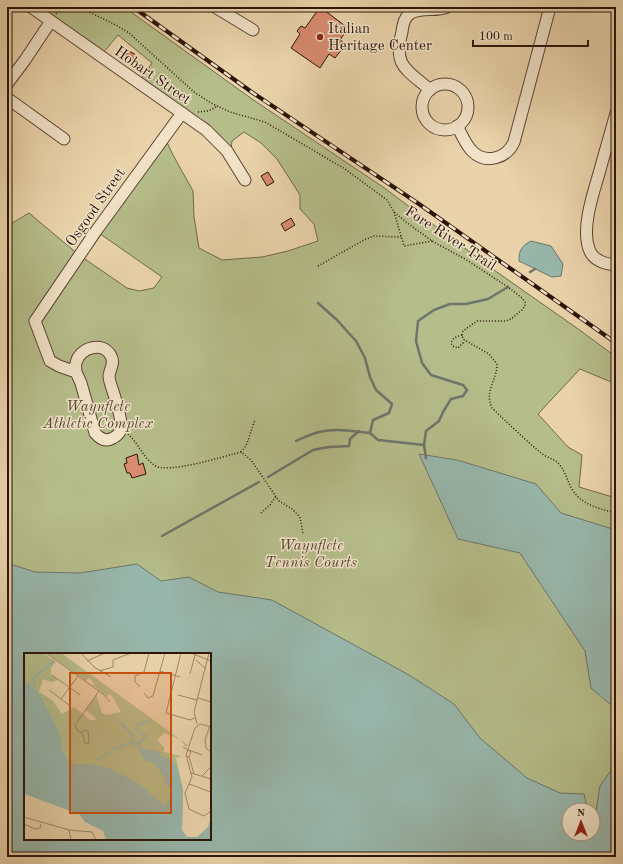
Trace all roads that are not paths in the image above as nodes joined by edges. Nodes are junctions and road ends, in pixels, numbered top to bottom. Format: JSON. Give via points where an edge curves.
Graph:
{"nodes":[{"id":1,"x":31,"y":7,"type":"edge"},
{"id":2,"x":215,"y":7,"type":"edge"},
{"id":3,"x":447,"y":7,"type":"edge"},
{"id":4,"x":550,"y":7,"type":"edge"},
{"id":5,"x":51,"y":21,"type":"junction"},
{"id":6,"x":253,"y":30,"type":"dead end"},
{"id":7,"x":7,"y":84,"type":"edge"},
{"id":8,"x":430,"y":90,"type":"junction"},
{"id":9,"x":7,"y":98,"type":"edge"},
{"id":10,"x":182,"y":113,"type":"junction"},
{"id":11,"x":616,"y":113,"type":"edge"},
{"id":12,"x":457,"y":126,"type":"junction"},
{"id":13,"x":64,"y":139,"type":"dead end"},
{"id":14,"x":245,"y":180,"type":"dead end"},
{"id":15,"x":616,"y":265,"type":"edge"},
{"id":16,"x":76,"y":372,"type":"junction"}],
"edges":[{"from":1,"to":5,"type":"street","name":"Hobart Street"},
{"from":2,"to":6,"type":"street"},
{"from":3,"to":8,"type":"street","via":[[420,10],[409,15],[405,20],[399,44],[403,65]]},
{"from":4,"to":12,"type":"street","via":[[510,149],[493,159],[477,155],[470,150]]},
{"from":5,"to":7,"type":"street"},
{"from":5,"to":10,"type":"street","name":"Hobart Street"},
{"from":8,"to":12,"type":"street","via":[[422,103],[427,121],[439,129],[447,130]]},
{"from":8,"to":12,"type":"street","via":[[447,84],[464,93],[468,111]]},
{"from":9,"to":13,"type":"street"},
{"from":10,"to":14,"type":"street","name":"Hobart Street","via":[[217,140]]},
{"from":10,"to":16,"type":"street","name":"Osgood Street","via":[[96,231],[35,321],[50,361]]},
{"from":11,"to":15,"type":"street","via":[[588,212],[587,238],[589,249],[596,259]]},
{"from":16,"to":16,"type":"street","via":[[95,433],[100,439],[110,440],[121,430],[109,376],[113,363],[111,356],[107,350],[93,346],[79,356],[75,364]]}]}
